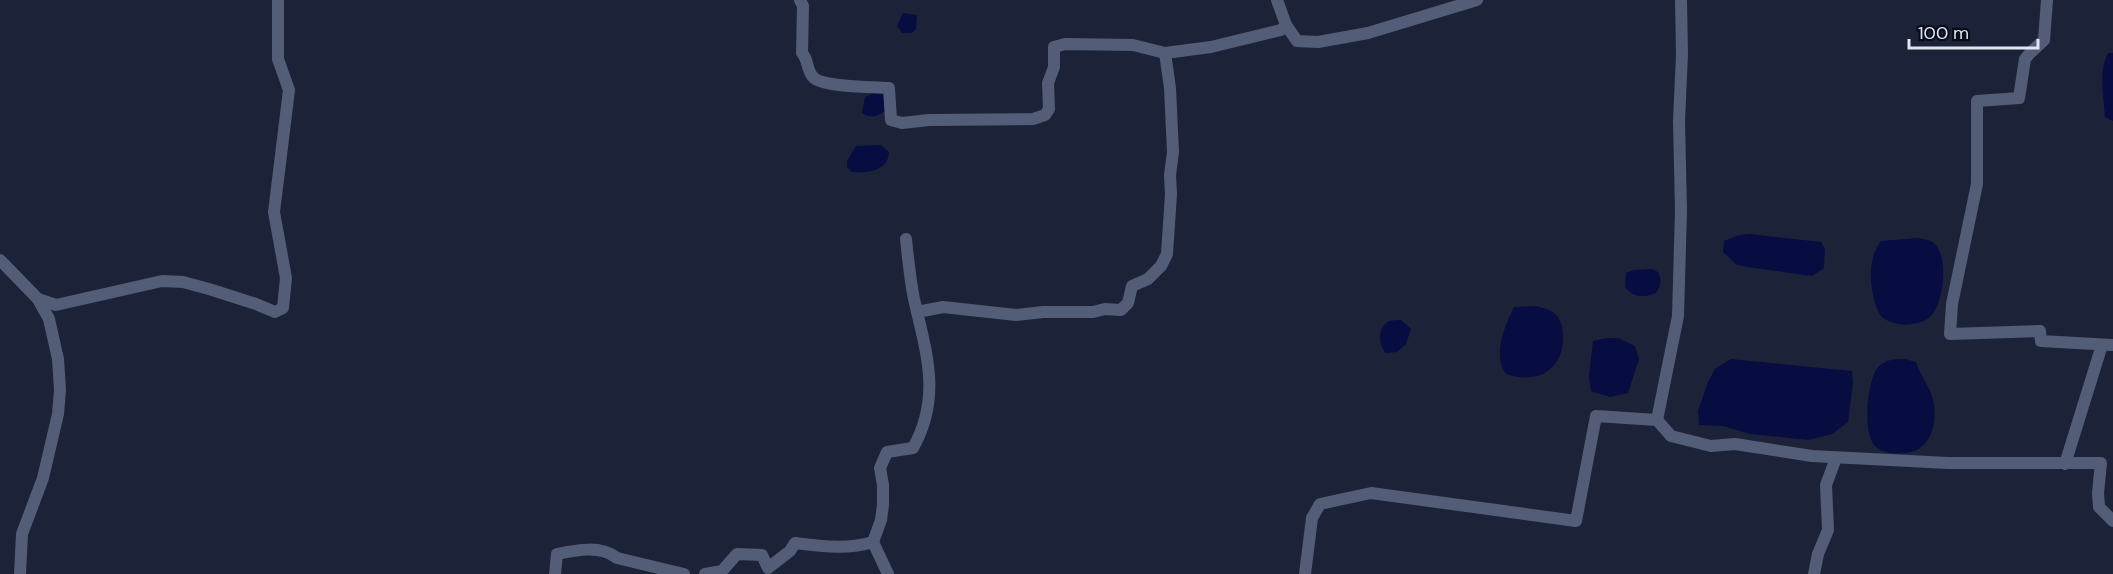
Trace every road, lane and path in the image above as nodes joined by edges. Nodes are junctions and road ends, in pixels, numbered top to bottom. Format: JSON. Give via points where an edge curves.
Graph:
{"nodes":[{"id":1,"x":278,"y":0,"type":"edge"},
{"id":2,"x":801,"y":0,"type":"edge"},
{"id":3,"x":1277,"y":0,"type":"edge"},
{"id":4,"x":1477,"y":0,"type":"edge"},
{"id":5,"x":1681,"y":0,"type":"edge"},
{"id":6,"x":2047,"y":0,"type":"edge"},
{"id":7,"x":1286,"y":25,"type":"junction"},
{"id":8,"x":1165,"y":53,"type":"junction"},
{"id":9,"x":906,"y":239,"type":"dead end"},
{"id":10,"x":0,"y":260,"type":"edge"},
{"id":11,"x":38,"y":299,"type":"junction"},
{"id":12,"x":917,"y":312,"type":"junction"},
{"id":13,"x":2108,"y":345,"type":"edge"},
{"id":14,"x":1657,"y":420,"type":"junction"},
{"id":15,"x":1836,"y":458,"type":"junction"},
{"id":16,"x":2065,"y":464,"type":"junction"},
{"id":17,"x":2113,"y":521,"type":"edge"},
{"id":18,"x":873,"y":542,"type":"junction"},
{"id":19,"x":20,"y":574,"type":"edge"},
{"id":20,"x":555,"y":574,"type":"edge"},
{"id":21,"x":684,"y":574,"type":"edge"},
{"id":22,"x":705,"y":574,"type":"edge"},
{"id":23,"x":888,"y":574,"type":"edge"},
{"id":24,"x":1305,"y":574,"type":"edge"},
{"id":25,"x":1814,"y":574,"type":"edge"}],
"edges":[{"from":1,"to":11,"type":"street","via":[[278,59],[289,90],[274,212],[286,278],[283,308],[275,312],[209,289],[162,281],[56,305]]},
{"from":2,"to":8,"type":"street","via":[[801,53],[807,59],[811,76],[821,83],[889,88],[891,120],[902,123],[1033,119],[1046,115],[1054,47],[1065,44],[1133,45]]},
{"from":3,"to":7,"type":"street"},
{"from":4,"to":7,"type":"street","via":[[1378,30],[1318,42],[1297,41]]},
{"from":5,"to":14,"type":"street","via":[[1678,316]]},
{"from":6,"to":13,"type":"street","via":[[2044,40],[2025,59],[2019,98],[1977,101],[1977,184],[1952,304],[1950,334],[2040,331],[2041,341]]},
{"from":7,"to":8,"type":"street","via":[[1281,30],[1211,47]]},
{"from":8,"to":12,"type":"street","via":[[1173,152],[1167,254],[1148,279],[1132,286],[1128,303],[1120,310],[1016,315],[943,307]]},
{"from":9,"to":12,"type":"street"},
{"from":10,"to":11,"type":"street"},
{"from":11,"to":19,"type":"street","via":[[49,319],[58,359],[60,398],[43,478],[21,534]]},
{"from":12,"to":18,"type":"street","via":[[929,365],[924,422],[913,448],[887,452],[880,468],[884,505]]},
{"from":13,"to":16,"type":"street"},
{"from":14,"to":15,"type":"street","via":[[1671,436],[1711,446],[1735,444]]},
{"from":14,"to":24,"type":"street","via":[[1596,416],[1576,521],[1371,493],[1334,500],[1320,504],[1312,518]]},
{"from":15,"to":16,"type":"street","via":[[1948,464]]},
{"from":15,"to":25,"type":"street","via":[[1826,485],[1828,530]]},
{"from":16,"to":17,"type":"street","via":[[2101,463],[2099,507]]},
{"from":18,"to":22,"type":"street","via":[[837,547],[795,543],[768,568],[762,555],[737,554],[722,571]]},
{"from":18,"to":23,"type":"street"},
{"from":20,"to":21,"type":"street","via":[[557,554],[588,550],[609,551],[616,558]]}]}
